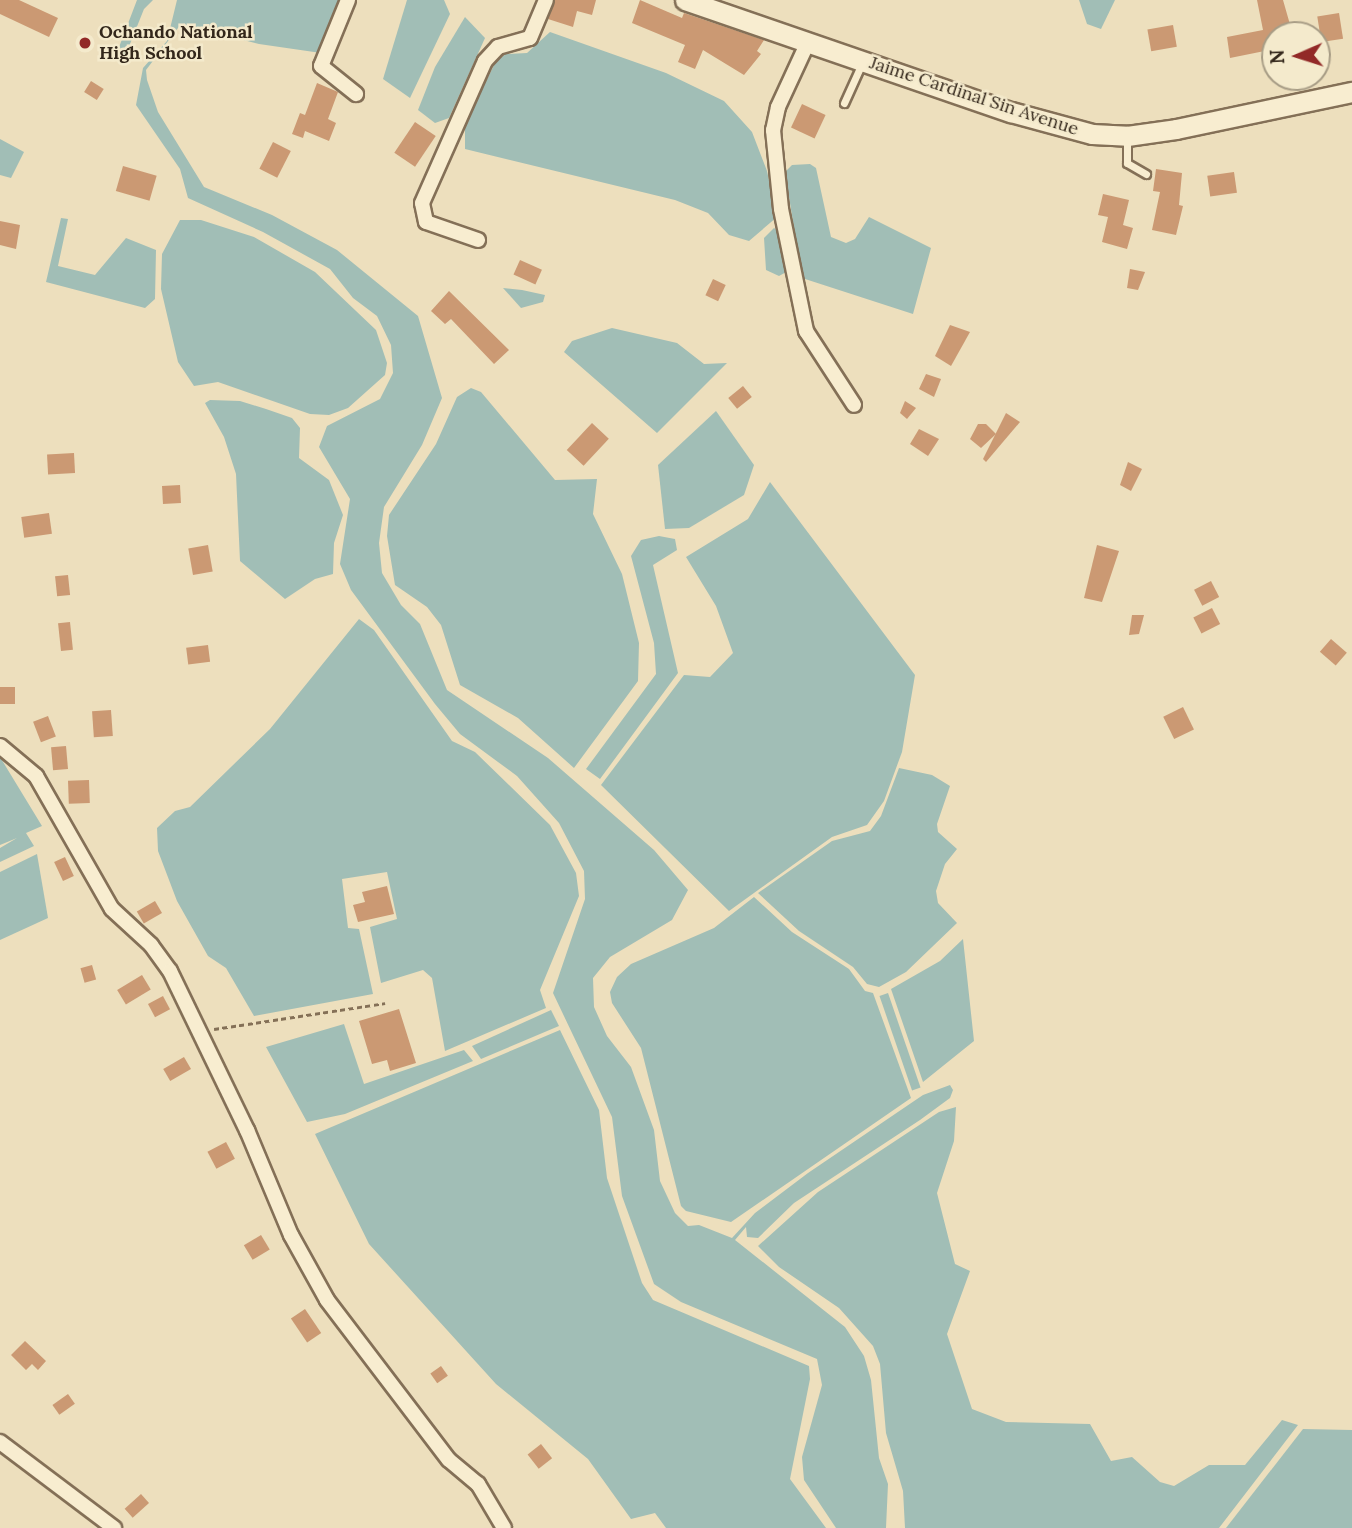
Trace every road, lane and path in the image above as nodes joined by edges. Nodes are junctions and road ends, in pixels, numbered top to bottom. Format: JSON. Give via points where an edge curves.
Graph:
{"nodes":[{"id":1,"x":348,"y":0,"type":"edge"},
{"id":2,"x":546,"y":0,"type":"edge"},
{"id":3,"x":685,"y":0,"type":"edge"},
{"id":4,"x":808,"y":42,"type":"junction"},
{"id":5,"x":863,"y":61,"type":"junction"},
{"id":6,"x":1352,"y":92,"type":"edge"},
{"id":7,"x":356,"y":94,"type":"dead end"},
{"id":8,"x":845,"y":103,"type":"dead end"},
{"id":9,"x":1127,"y":136,"type":"junction"},
{"id":10,"x":1146,"y":174,"type":"dead end"},
{"id":11,"x":478,"y":240,"type":"dead end"},
{"id":12,"x":854,"y":405,"type":"dead end"},
{"id":13,"x":0,"y":746,"type":"edge"},
{"id":14,"x":385,"y":1003,"type":"dead end"},
{"id":15,"x":197,"y":1031,"type":"junction"},
{"id":16,"x":0,"y":1442,"type":"edge"},
{"id":17,"x":114,"y":1528,"type":"edge"},
{"id":18,"x":503,"y":1528,"type":"edge"}],
"edges":[{"from":1,"to":7,"type":"street","via":[[321,66]]},
{"from":2,"to":11,"type":"street","via":[[537,31],[530,38],[498,47],[485,61],[422,203],[426,222]]},
{"from":3,"to":4,"type":"street","name":"Jaime Cardinal Sin Avenue"},
{"from":4,"to":5,"type":"street","name":"Jaime Cardinal Sin Avenue"},
{"from":4,"to":12,"type":"street","via":[[778,107],[773,130],[781,209],[806,331]]},
{"from":5,"to":8,"type":"lane"},
{"from":5,"to":9,"type":"street","name":"Jaime Cardinal Sin Avenue","via":[[1023,116],[1092,134]]},
{"from":6,"to":9,"type":"street","name":"Jaime Cardinal Sin Avenue"},
{"from":9,"to":10,"type":"lane","via":[[1127,163]]},
{"from":13,"to":15,"type":"street","via":[[36,776],[112,909],[151,945],[170,971]]},
{"from":14,"to":15,"type":"path"},
{"from":15,"to":18,"type":"street","via":[[247,1130],[291,1234],[327,1300],[449,1460],[478,1484]]},
{"from":16,"to":17,"type":"street"}]}
